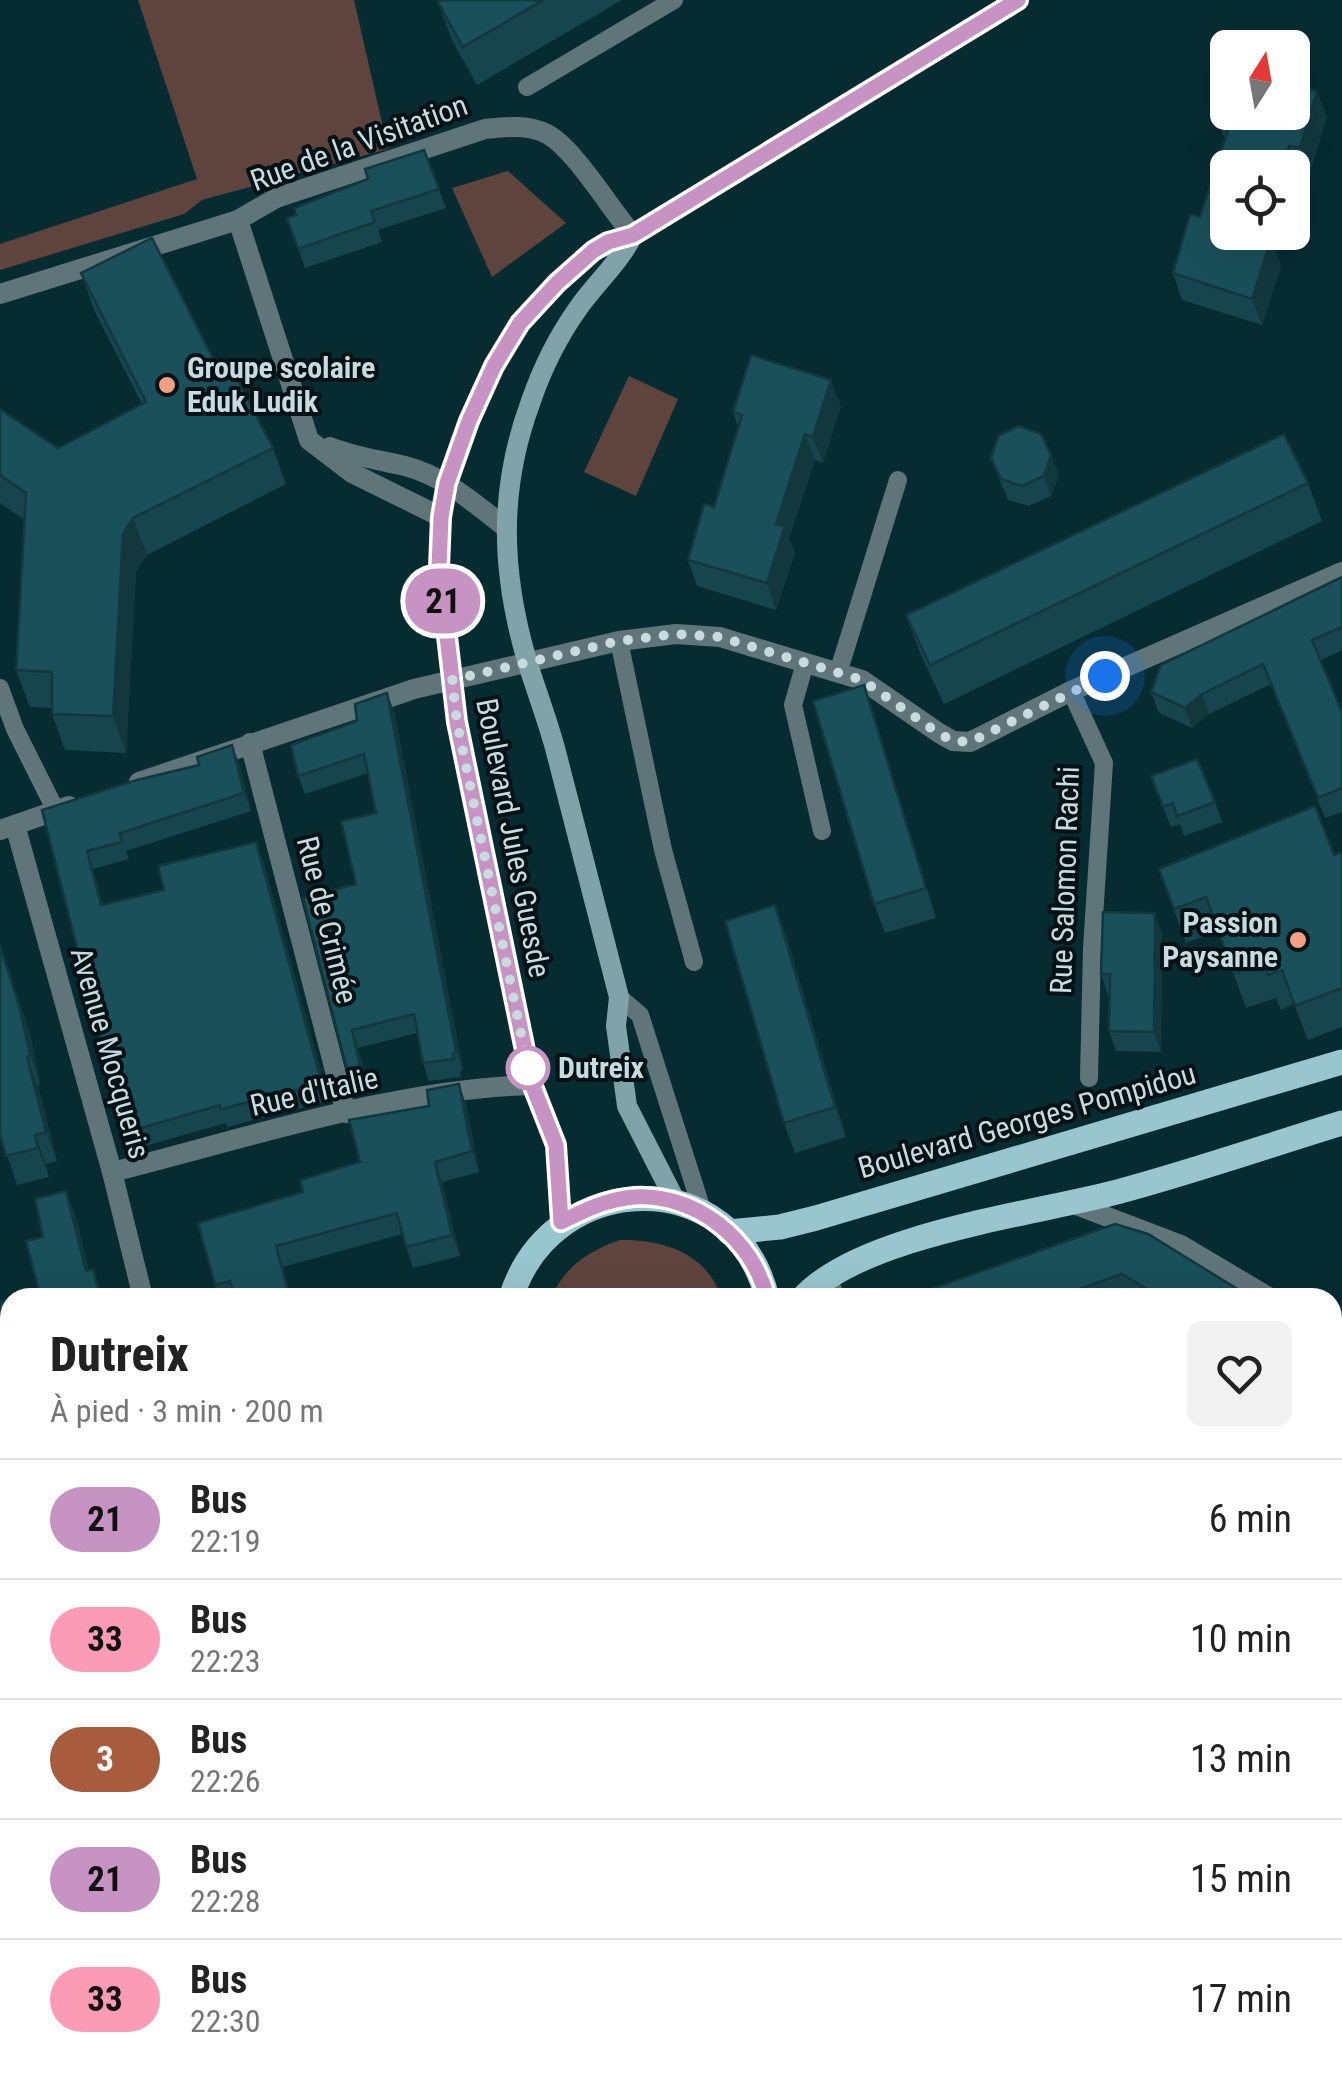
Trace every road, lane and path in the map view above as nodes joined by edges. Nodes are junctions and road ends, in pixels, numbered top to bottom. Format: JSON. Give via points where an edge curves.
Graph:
{"nodes":[{"id":1,"x":674,"y":0,"type":"edge"},
{"id":2,"x":1018,"y":0,"type":"edge"},
{"id":3,"x":527,"y":87,"type":"dead end"},
{"id":4,"x":238,"y":220,"type":"junction"},
{"id":5,"x":633,"y":235,"type":"junction"},
{"id":6,"x":0,"y":294,"type":"edge"},
{"id":7,"x":309,"y":440,"type":"junction"},
{"id":8,"x":898,"y":480,"type":"dead end"},
{"id":9,"x":447,"y":483,"type":"junction"},
{"id":10,"x":441,"y":517,"type":"junction"},
{"id":11,"x":505,"y":526,"type":"junction"},
{"id":12,"x":1342,"y":572,"type":"edge"},
{"id":13,"x":619,"y":641,"type":"junction"},
{"id":14,"x":528,"y":662,"type":"junction"},
{"id":15,"x":805,"y":663,"type":"junction"},
{"id":16,"x":838,"y":673,"type":"junction"},
{"id":17,"x":452,"y":680,"type":"junction"},
{"id":18,"x":0,"y":688,"type":"edge"},
{"id":19,"x":1071,"y":691,"type":"junction"},
{"id":20,"x":250,"y":743,"type":"junction"},
{"id":21,"x":127,"y":786,"type":"edge"},
{"id":22,"x":92,"y":798,"type":"edge"},
{"id":23,"x":56,"y":811,"type":"junction"},
{"id":24,"x":8,"y":828,"type":"edge"},
{"id":25,"x":822,"y":831,"type":"dead end"},
{"id":26,"x":694,"y":962,"type":"dead end"},
{"id":27,"x":619,"y":998,"type":"junction"},
{"id":28,"x":1342,"y":1062,"type":"edge"},
{"id":29,"x":1088,"y":1078,"type":"dead end"},
{"id":30,"x":532,"y":1084,"type":"junction"},
{"id":31,"x":346,"y":1113,"type":"junction"},
{"id":32,"x":1342,"y":1123,"type":"edge"},
{"id":33,"x":112,"y":1172,"type":"junction"},
{"id":34,"x":676,"y":1202,"type":"junction"},
{"id":35,"x":1071,"y":1203,"type":"junction"},
{"id":36,"x":703,"y":1213,"type":"junction"},
{"id":37,"x":561,"y":1222,"type":"junction"},
{"id":38,"x":729,"y":1232,"type":"junction"},
{"id":39,"x":832,"y":1287,"type":"edge"},
{"id":40,"x":140,"y":1288,"type":"edge"},
{"id":41,"x":514,"y":1288,"type":"edge"},
{"id":42,"x":763,"y":1288,"type":"edge"},
{"id":43,"x":1253,"y":1288,"type":"edge"}],
"edges":[{"from":1,"to":3,"type":"lane"},
{"from":2,"to":5,"type":"main road","name":"Boulevard Jules Guesde"},
{"from":4,"to":5,"type":"street","name":"Rue de la Visitation","via":[[276,198],[342,175],[486,129],[521,126],[549,134]]},
{"from":4,"to":6,"type":"street","name":"Rue de la Visitation"},
{"from":4,"to":7,"type":"street","name":"Rue de la Visitation"},
{"from":5,"to":9,"type":"main road","name":"Boulevard Jules Guesde","via":[[593,251],[520,323],[485,383]]},
{"from":5,"to":11,"type":"main road","name":"Boulevard Jules Guesde","via":[[579,307],[546,366],[519,436]]},
{"from":7,"to":9,"type":"street"},
{"from":7,"to":10,"type":"street","via":[[352,473]]},
{"from":8,"to":16,"type":"lane"},
{"from":9,"to":10,"type":"main road","name":"Boulevard Jules Guesde"},
{"from":9,"to":11,"type":"street"},
{"from":10,"to":17,"type":"main road","name":"Boulevard Jules Guesde","via":[[439,568]]},
{"from":11,"to":14,"type":"main road","name":"Boulevard Jules Guesde","via":[[509,584]]},
{"from":12,"to":19,"type":"street"},
{"from":13,"to":14,"type":"street"},
{"from":13,"to":15,"type":"street","via":[[720,637]]},
{"from":13,"to":26,"type":"lane"},
{"from":14,"to":17,"type":"street"},
{"from":14,"to":27,"type":"main road","name":"Boulevard Jules Guesde"},
{"from":15,"to":16,"type":"street"},
{"from":15,"to":25,"type":"lane","via":[[793,705]]},
{"from":16,"to":19,"type":"street","via":[[862,680],[953,741],[970,742]]},
{"from":17,"to":20,"type":"street"},
{"from":17,"to":30,"type":"main road","name":"Boulevard Jules Guesde"},
{"from":18,"to":23,"type":"lane"},
{"from":19,"to":29,"type":"lane","name":"Rue Salomon Rachi","via":[[1104,763]]},
{"from":20,"to":21,"type":"street"},
{"from":20,"to":31,"type":"street","name":"Rue de Crimée"},
{"from":22,"to":23,"type":"street"},
{"from":23,"to":24,"type":"street"},
{"from":24,"to":33,"type":"street","name":"Avenue Mocqueris"},
{"from":27,"to":34,"type":"main road","name":"Boulevard Jules Guesde","via":[[626,1106]]},
{"from":27,"to":36,"type":"lane","name":"Boulevard Jules Guesde","via":[[640,1014]]},
{"from":28,"to":38,"type":"main road","name":"Boulevard Georges Pompidou","via":[[780,1228]]},
{"from":30,"to":31,"type":"street","name":"Rue d'Italie","via":[[484,1086]]},
{"from":30,"to":37,"type":"main road","name":"Boulevard Jules Guesde","via":[[556,1145]]},
{"from":31,"to":33,"type":"street","name":"Rue d'Italie"},
{"from":32,"to":35,"type":"main road"},
{"from":33,"to":40,"type":"street","name":"Avenue Mocqueris"},
{"from":34,"to":36,"type":"main road"},
{"from":34,"to":37,"type":"main road","via":[[636,1197],[597,1204]]},
{"from":35,"to":39,"type":"main road","via":[[881,1250]]},
{"from":35,"to":43,"type":"street","via":[[1180,1245]]},
{"from":36,"to":38,"type":"main road"},
{"from":37,"to":41,"type":"main road","via":[[536,1247]]},
{"from":38,"to":42,"type":"main road","via":[[750,1256]]}]}
